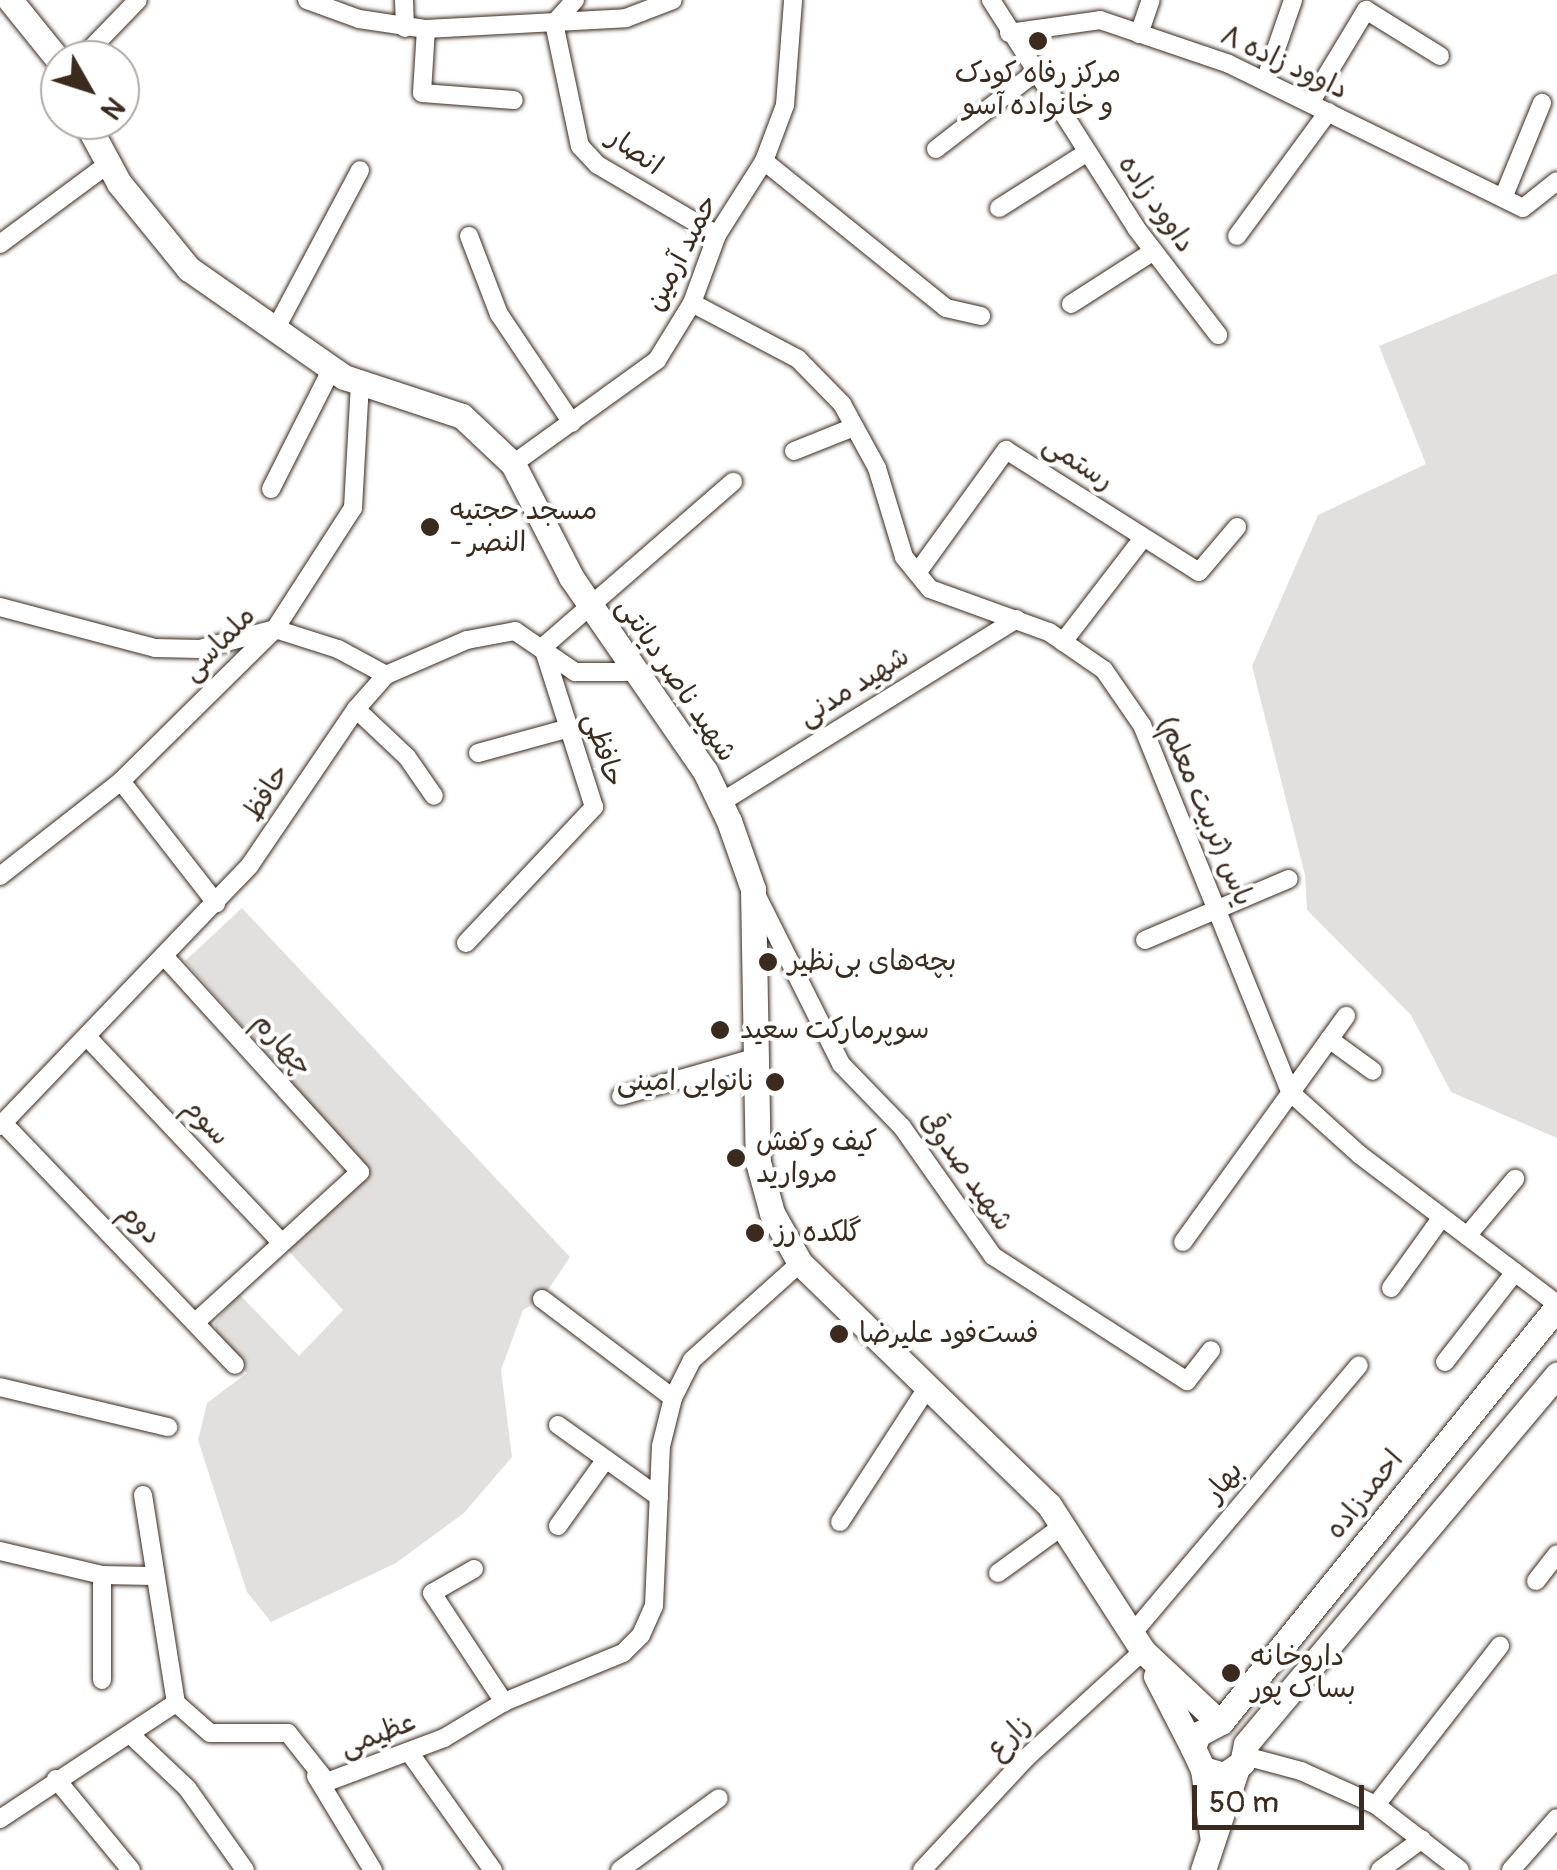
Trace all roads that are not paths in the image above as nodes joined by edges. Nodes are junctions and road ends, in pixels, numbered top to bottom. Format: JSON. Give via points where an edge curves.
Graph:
{"nodes":[{"id":1,"x":10,"y":0,"type":"edge"},
{"id":2,"x":138,"y":0,"type":"edge"},
{"id":3,"x":307,"y":0,"type":"edge"},
{"id":4,"x":404,"y":0,"type":"edge"},
{"id":5,"x":575,"y":0,"type":"edge"},
{"id":6,"x":672,"y":0,"type":"edge"},
{"id":7,"x":793,"y":0,"type":"edge"},
{"id":8,"x":991,"y":0,"type":"edge"},
{"id":9,"x":1151,"y":0,"type":"edge"},
{"id":10,"x":1293,"y":0,"type":"edge"},
{"id":11,"x":554,"y":23,"type":"junction"},
{"id":12,"x":404,"y":28,"type":"junction"},
{"id":13,"x":426,"y":29,"type":"junction"},
{"id":14,"x":1009,"y":33,"type":"junction"},
{"id":15,"x":1139,"y":34,"type":"junction"},
{"id":16,"x":42,"y":40,"type":"edge"},
{"id":17,"x":99,"y":40,"type":"edge"},
{"id":18,"x":1440,"y":56,"type":"dead end"},
{"id":19,"x":1034,"y":74,"type":"junction"},
{"id":20,"x":1265,"y":81,"type":"junction"},
{"id":21,"x":514,"y":100,"type":"dead end"},
{"id":22,"x":1542,"y":103,"type":"dead end"},
{"id":23,"x":1310,"y":104,"type":"junction"},
{"id":24,"x":1328,"y":112,"type":"junction"},
{"id":25,"x":96,"y":140,"type":"edge"},
{"id":26,"x":936,"y":149,"type":"dead end"},
{"id":27,"x":1086,"y":152,"type":"junction"},
{"id":28,"x":764,"y":161,"type":"junction"},
{"id":29,"x":108,"y":164,"type":"junction"},
{"id":30,"x":360,"y":170,"type":"dead end"},
{"id":31,"x":1557,"y":182,"type":"edge"},
{"id":32,"x":1503,"y":198,"type":"junction"},
{"id":33,"x":999,"y":208,"type":"dead end"},
{"id":34,"x":717,"y":235,"type":"junction"},
{"id":35,"x":469,"y":236,"type":"dead end"},
{"id":36,"x":1237,"y":236,"type":"dead end"},
{"id":37,"x":0,"y":244,"type":"edge"},
{"id":38,"x":1154,"y":250,"type":"junction"},
{"id":39,"x":692,"y":303,"type":"junction"},
{"id":40,"x":1072,"y":304,"type":"dead end"},
{"id":41,"x":981,"y":316,"type":"dead end"},
{"id":42,"x":275,"y":330,"type":"junction"},
{"id":43,"x":1218,"y":335,"type":"dead end"},
{"id":44,"x":332,"y":368,"type":"junction"},
{"id":45,"x":360,"y":382,"type":"junction"},
{"id":46,"x":572,"y":423,"type":"junction"},
{"id":47,"x":854,"y":426,"type":"junction"},
{"id":48,"x":794,"y":451,"type":"dead end"},
{"id":49,"x":513,"y":464,"type":"junction"},
{"id":50,"x":733,"y":482,"type":"dead end"},
{"id":51,"x":271,"y":490,"type":"dead end"},
{"id":52,"x":1238,"y":527,"type":"dead end"},
{"id":53,"x":1143,"y":538,"type":"junction"},
{"id":54,"x":917,"y":573,"type":"junction"},
{"id":55,"x":587,"y":603,"type":"junction"},
{"id":56,"x":0,"y":606,"type":"edge"},
{"id":57,"x":1017,"y":618,"type":"junction"},
{"id":58,"x":275,"y":629,"type":"junction"},
{"id":59,"x":1064,"y":642,"type":"junction"},
{"id":60,"x":543,"y":646,"type":"junction"},
{"id":61,"x":634,"y":672,"type":"junction"},
{"id":62,"x":386,"y":675,"type":"junction"},
{"id":63,"x":356,"y":709,"type":"junction"},
{"id":64,"x":566,"y":729,"type":"junction"},
{"id":65,"x":478,"y":753,"type":"dead end"},
{"id":66,"x":121,"y":781,"type":"junction"},
{"id":67,"x":434,"y":796,"type":"dead end"},
{"id":68,"x":720,"y":803,"type":"junction"},
{"id":69,"x":0,"y":876,"type":"edge"},
{"id":70,"x":1288,"y":879,"type":"dead end"},
{"id":71,"x":753,"y":890,"type":"junction"},
{"id":72,"x":216,"y":903,"type":"junction"},
{"id":73,"x":1216,"y":910,"type":"junction"},
{"id":74,"x":1145,"y":940,"type":"dead end"},
{"id":75,"x":466,"y":943,"type":"dead end"},
{"id":76,"x":164,"y":956,"type":"junction"},
{"id":77,"x":1346,"y":1016,"type":"dead end"},
{"id":78,"x":1329,"y":1038,"type":"junction"},
{"id":79,"x":90,"y":1040,"type":"junction"},
{"id":80,"x":754,"y":1058,"type":"junction"},
{"id":81,"x":1373,"y":1071,"type":"dead end"},
{"id":82,"x":1290,"y":1092,"type":"junction"},
{"id":83,"x":622,"y":1096,"type":"dead end"},
{"id":84,"x":1,"y":1124,"type":"edge"},
{"id":85,"x":1514,"y":1179,"type":"dead end"},
{"id":86,"x":1442,"y":1216,"type":"junction"},
{"id":87,"x":1467,"y":1236,"type":"junction"},
{"id":88,"x":1183,"y":1242,"type":"dead end"},
{"id":89,"x":282,"y":1243,"type":"junction"},
{"id":90,"x":800,"y":1263,"type":"junction"},
{"id":91,"x":1515,"y":1272,"type":"junction"},
{"id":92,"x":1392,"y":1288,"type":"dead end"},
{"id":93,"x":542,"y":1298,"type":"dead end"},
{"id":94,"x":1557,"y":1306,"type":"edge"},
{"id":95,"x":197,"y":1321,"type":"junction"},
{"id":96,"x":1211,"y":1350,"type":"dead end"},
{"id":97,"x":1445,"y":1362,"type":"dead end"},
{"id":98,"x":235,"y":1364,"type":"dead end"},
{"id":99,"x":1360,"y":1365,"type":"dead end"},
{"id":100,"x":1557,"y":1374,"type":"edge"},
{"id":101,"x":928,"y":1385,"type":"junction"},
{"id":102,"x":0,"y":1387,"type":"edge"},
{"id":103,"x":674,"y":1398,"type":"junction"},
{"id":104,"x":558,"y":1425,"type":"dead end"},
{"id":105,"x":168,"y":1427,"type":"dead end"},
{"id":106,"x":606,"y":1459,"type":"junction"},
{"id":107,"x":143,"y":1494,"type":"dead end"},
{"id":108,"x":659,"y":1496,"type":"junction"},
{"id":109,"x":840,"y":1522,"type":"dead end"},
{"id":110,"x":1064,"y":1525,"type":"junction"},
{"id":111,"x":558,"y":1526,"type":"dead end"},
{"id":112,"x":0,"y":1551,"type":"edge"},
{"id":113,"x":1557,"y":1554,"type":"edge"},
{"id":114,"x":474,"y":1569,"type":"dead end"},
{"id":115,"x":998,"y":1573,"type":"dead end"},
{"id":116,"x":102,"y":1574,"type":"junction"},
{"id":117,"x":152,"y":1576,"type":"junction"},
{"id":118,"x":1536,"y":1581,"type":"dead end"},
{"id":119,"x":1500,"y":1646,"type":"dead end"},
{"id":120,"x":1142,"y":1649,"type":"junction"},
{"id":121,"x":102,"y":1680,"type":"dead end"},
{"id":122,"x":504,"y":1702,"type":"junction"},
{"id":123,"x":176,"y":1703,"type":"junction"},
{"id":124,"x":1220,"y":1722,"type":"junction"},
{"id":125,"x":132,"y":1736,"type":"junction"},
{"id":126,"x":410,"y":1752,"type":"junction"},
{"id":127,"x":1243,"y":1756,"type":"junction"},
{"id":128,"x":1198,"y":1759,"type":"junction"},
{"id":129,"x":316,"y":1776,"type":"junction"},
{"id":130,"x":56,"y":1779,"type":"junction"},
{"id":131,"x":718,"y":1798,"type":"dead end"},
{"id":132,"x":1376,"y":1805,"type":"junction"},
{"id":133,"x":1557,"y":1818,"type":"edge"},
{"id":134,"x":0,"y":1819,"type":"edge"},
{"id":135,"x":1422,"y":1839,"type":"junction"},
{"id":136,"x":1213,"y":1840,"type":"junction"},
{"id":137,"x":131,"y":1870,"type":"edge"},
{"id":138,"x":245,"y":1870,"type":"edge"},
{"id":139,"x":372,"y":1870,"type":"edge"},
{"id":140,"x":492,"y":1870,"type":"edge"},
{"id":141,"x":620,"y":1870,"type":"edge"},
{"id":142,"x":922,"y":1870,"type":"edge"},
{"id":143,"x":1203,"y":1870,"type":"edge"},
{"id":144,"x":1380,"y":1870,"type":"edge"},
{"id":145,"x":1460,"y":1870,"type":"edge"},
{"id":146,"x":1511,"y":1870,"type":"edge"}],
"edges":[{"from":1,"to":16,"type":"main road"},
{"from":2,"to":17,"type":"street"},
{"from":3,"to":12,"type":"street"},
{"from":4,"to":12,"type":"street"},
{"from":5,"to":11,"type":"street"},
{"from":6,"to":11,"type":"street","via":[[626,18]]},
{"from":7,"to":28,"type":"street","name":"حمید آرمین","via":[[785,105]]},
{"from":8,"to":14,"type":"street","name":"داوود زاده"},
{"from":9,"to":15,"type":"street"},
{"from":10,"to":20,"type":"street"},
{"from":11,"to":13,"type":"street"},
{"from":11,"to":34,"type":"street","name":"انصار","via":[[580,146],[598,165]]},
{"from":12,"to":13,"type":"street"},
{"from":13,"to":21,"type":"street","via":[[422,93]]},
{"from":14,"to":15,"type":"street","name":"داوود زاده ۸","via":[[1100,20]]},
{"from":14,"to":19,"type":"street","name":"داوود زاده"},
{"from":15,"to":20,"type":"street","name":"داوود زاده ۸"},
{"from":18,"to":23,"type":"street","via":[[1366,10]]},
{"from":19,"to":26,"type":"street"},
{"from":19,"to":27,"type":"street","name":"داوود زاده"},
{"from":20,"to":23,"type":"street","name":"داوود زاده ۸"},
{"from":22,"to":32,"type":"street"},
{"from":23,"to":24,"type":"street","name":"داوود زاده ۸"},
{"from":24,"to":32,"type":"street","name":"داوود زاده ۸"},
{"from":24,"to":36,"type":"street"},
{"from":25,"to":29,"type":"main road","name":"شهید ناصر دیانتی"},
{"from":27,"to":33,"type":"street"},
{"from":27,"to":38,"type":"street","name":"داوود زاده"},
{"from":28,"to":34,"type":"street","name":"حمید آرمین"},
{"from":28,"to":41,"type":"street","via":[[946,308]]},
{"from":29,"to":37,"type":"street"},
{"from":29,"to":42,"type":"main road","name":"شهید ناصر دیانتی","via":[[150,227],[189,269]]},
{"from":30,"to":42,"type":"street"},
{"from":31,"to":32,"type":"street","name":"داوود زاده ۸","via":[[1523,208]]},
{"from":34,"to":39,"type":"street","name":"حمید آرمین"},
{"from":35,"to":46,"type":"street","via":[[499,314]]},
{"from":38,"to":40,"type":"street"},
{"from":38,"to":43,"type":"street","name":"داوود زاده"},
{"from":39,"to":46,"type":"street","name":"حمید آرمین","via":[[657,360]]},
{"from":39,"to":47,"type":"street","via":[[798,359]]},
{"from":42,"to":44,"type":"main road","name":"شهید ناصر دیانتی"},
{"from":44,"to":45,"type":"main road","name":"شهید ناصر دیانتی"},
{"from":44,"to":51,"type":"street"},
{"from":45,"to":49,"type":"main road","name":"شهید ناصر دیانتی","via":[[462,416]]},
{"from":45,"to":58,"type":"street","name":"ملماسی","via":[[353,508]]},
{"from":46,"to":49,"type":"street","name":"حمید آرمین"},
{"from":47,"to":48,"type":"street"},
{"from":47,"to":54,"type":"street","via":[[877,468],[904,556]]},
{"from":49,"to":55,"type":"main road","name":"شهید ناصر دیانتی"},
{"from":50,"to":55,"type":"street"},
{"from":52,"to":53,"type":"street","name":"رستمی","via":[[1199,572]]},
{"from":53,"to":54,"type":"street","name":"رستمی","via":[[1006,450]]},
{"from":53,"to":59,"type":"street"},
{"from":54,"to":57,"type":"street","name":"یاس (تربیت معلم)","via":[[930,590]]},
{"from":55,"to":60,"type":"street"},
{"from":55,"to":61,"type":"main road","name":"شهید ناصر دیانتی"},
{"from":56,"to":58,"type":"street","via":[[155,648],[200,649]]},
{"from":57,"to":59,"type":"street","name":"یاس (تربیت معلم)"},
{"from":57,"to":68,"type":"street","name":"شهید مدنی"},
{"from":58,"to":62,"type":"street","via":[[338,649]]},
{"from":58,"to":66,"type":"street","name":"ملماسی"},
{"from":59,"to":73,"type":"street","name":"یاس (تربیت معلم)","via":[[1104,670],[1142,726]]},
{"from":60,"to":61,"type":"street","name":"حافظ","via":[[574,672]]},
{"from":60,"to":62,"type":"street","name":"حافظ","via":[[515,632],[499,634],[467,640]]},
{"from":60,"to":64,"type":"street","name":"حافظی"},
{"from":61,"to":68,"type":"main road","name":"شهید ناصر دیانتی"},
{"from":62,"to":63,"type":"street","name":"حافظ"},
{"from":63,"to":67,"type":"street","via":[[408,756]]},
{"from":63,"to":72,"type":"street","name":"حافظ","via":[[277,832]]},
{"from":64,"to":65,"type":"street"},
{"from":64,"to":75,"type":"street","name":"حافظی","via":[[594,806]]},
{"from":66,"to":69,"type":"street","name":"ملماسی"},
{"from":66,"to":72,"type":"street"},
{"from":68,"to":71,"type":"main road","name":"شهید ناصر دیانتی"},
{"from":70,"to":73,"type":"street"},
{"from":71,"to":80,"type":"main road","name":"شهید ناصر دیانتی"},
{"from":71,"to":96,"type":"street","name":"شهید صدوقی","via":[[841,1064],[902,1127],[992,1256],[1187,1381]]},
{"from":72,"to":76,"type":"street","name":"حافظ"},
{"from":73,"to":74,"type":"street"},
{"from":73,"to":82,"type":"street","name":"یاس (تربیت معلم)"},
{"from":76,"to":79,"type":"street","name":"حافظ"},
{"from":76,"to":89,"type":"street","name":"چهارم","via":[[360,1172]]},
{"from":77,"to":78,"type":"street"},
{"from":78,"to":81,"type":"street"},
{"from":78,"to":82,"type":"street"},
{"from":79,"to":84,"type":"street","name":"حافظ"},
{"from":79,"to":89,"type":"street","name":"سوم"},
{"from":80,"to":83,"type":"street"},
{"from":80,"to":90,"type":"main road","name":"شهید ناصر دیانتی","via":[[758,1162],[772,1213]]},
{"from":82,"to":86,"type":"street","name":"یاس (تربیت معلم)"},
{"from":82,"to":88,"type":"street"},
{"from":84,"to":95,"type":"street","name":"دوم"},
{"from":85,"to":87,"type":"street"},
{"from":86,"to":87,"type":"street","name":"یاس (تربیت معلم)"},
{"from":86,"to":92,"type":"street"},
{"from":87,"to":91,"type":"street","name":"یاس (تربیت معلم)"},
{"from":89,"to":95,"type":"street"},
{"from":90,"to":101,"type":"main road","name":"شهید ناصر دیانتی"},
{"from":90,"to":103,"type":"street","via":[[692,1360]]},
{"from":91,"to":94,"type":"street","name":"یاس (تربیت معلم)"},
{"from":91,"to":97,"type":"street"},
{"from":93,"to":103,"type":"street"},
{"from":94,"to":124,"type":"main road","name":"احمدزاده"},
{"from":95,"to":98,"type":"street","name":"دوم"},
{"from":99,"to":120,"type":"street","name":"بهار"},
{"from":100,"to":127,"type":"main road"},
{"from":101,"to":109,"type":"street"},
{"from":101,"to":110,"type":"main road","name":"شهید ناصر دیانتی"},
{"from":102,"to":105,"type":"street"},
{"from":103,"to":108,"type":"street","via":[[661,1446]]},
{"from":104,"to":106,"type":"street"},
{"from":106,"to":108,"type":"street"},
{"from":106,"to":111,"type":"street"},
{"from":107,"to":117,"type":"street"},
{"from":108,"to":122,"type":"street","name":"عظیمی","via":[[654,1606],[641,1635],[594,1670]]},
{"from":110,"to":115,"type":"street"},
{"from":110,"to":120,"type":"main road","name":"شهید ناصر دیانتی"},
{"from":112,"to":116,"type":"street"},
{"from":113,"to":118,"type":"street"},
{"from":114,"to":122,"type":"street","via":[[432,1593]]},
{"from":116,"to":117,"type":"street"},
{"from":116,"to":121,"type":"street"},
{"from":117,"to":123,"type":"street"},
{"from":119,"to":132,"type":"street"},
{"from":120,"to":124,"type":"main road","name":"شهید ناصر دیانتی"},
{"from":120,"to":128,"type":"main road","name":"شهید ناصر دیانتی"},
{"from":120,"to":142,"type":"street","name":"زارع","via":[[1026,1758]]},
{"from":122,"to":126,"type":"street","name":"عظیمی"},
{"from":123,"to":125,"type":"street"},
{"from":123,"to":129,"type":"street","name":"عظیمی","via":[[210,1733],[288,1732]]},
{"from":124,"to":128,"type":"main road","name":"احمدزاده","via":[[1202,1729]]},
{"from":125,"to":130,"type":"street"},
{"from":125,"to":138,"type":"street","via":[[187,1788]]},
{"from":126,"to":129,"type":"street","name":"عظیمی","via":[[349,1778],[327,1782]]},
{"from":126,"to":140,"type":"street"},
{"from":127,"to":128,"type":"main road","via":[[1224,1774]]},
{"from":127,"to":132,"type":"street","via":[[1302,1771]]},
{"from":127,"to":136,"type":"main road","name":"شهید ناصر دیانتی"},
{"from":128,"to":136,"type":"main road","name":"شهید ناصر دیانتی"},
{"from":129,"to":139,"type":"street"},
{"from":130,"to":134,"type":"street"},
{"from":130,"to":137,"type":"street"},
{"from":131,"to":141,"type":"street"},
{"from":132,"to":135,"type":"street"},
{"from":133,"to":146,"type":"street"},
{"from":135,"to":144,"type":"street"},
{"from":135,"to":145,"type":"street"},
{"from":136,"to":143,"type":"main road","name":"شهید ناصر دیانتی"}]}
